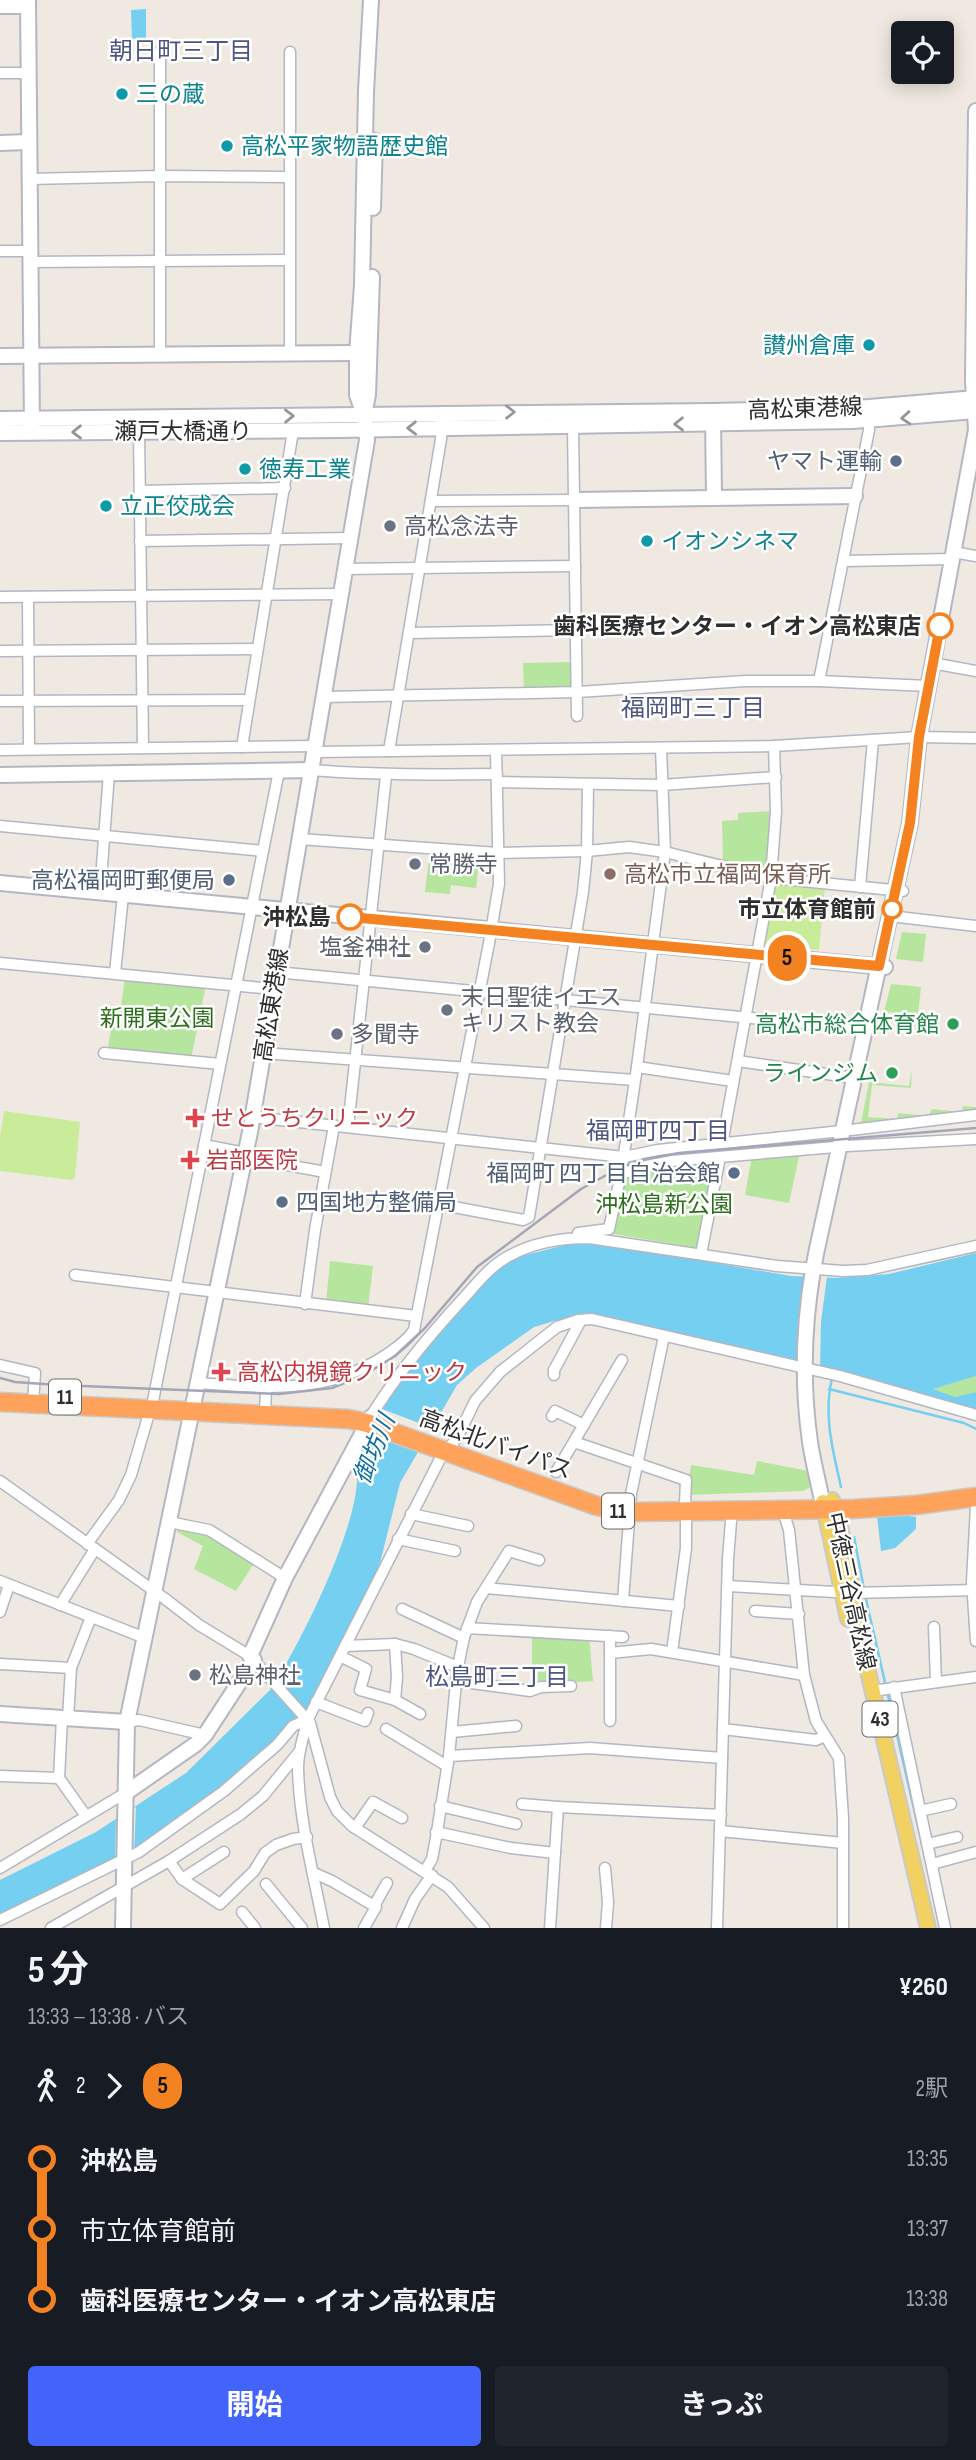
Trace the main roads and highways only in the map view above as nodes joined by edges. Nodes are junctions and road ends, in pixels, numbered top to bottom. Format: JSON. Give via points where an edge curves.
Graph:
{"nodes":[{"id":1,"x":0,"y":1394,"type":"edge"},
{"id":2,"x":33,"y":1400,"type":"junction"},
{"id":3,"x":0,"y":1402,"type":"edge"},
{"id":4,"x":974,"y":1498,"type":"edge"},
{"id":5,"x":828,"y":1505,"type":"junction"},
{"id":6,"x":733,"y":1507,"type":"junction"},
{"id":7,"x":857,"y":1593,"type":"junction"},
{"id":8,"x":929,"y":1920,"type":"edge"}],
"edges":[{"from":1,"to":2,"type":"highway","name":"高松北バイパス","number":"11"},
{"from":2,"to":3,"type":"highway","name":"高松北バイパス","number":"11"},
{"from":2,"to":6,"type":"highway","name":"高松北バイパス","number":"11","via":[[336,1409],[589,1504]]},
{"from":4,"to":5,"type":"highway","name":"高松北バイパス","number":"11","via":[[916,1495]]},
{"from":5,"to":6,"type":"highway","name":"高松北バイパス","number":"11"},
{"from":5,"to":6,"type":"highway","name":"高松北バイパス","number":"11","via":[[783,1511]]},
{"from":5,"to":7,"type":"main road","name":"中徳三谷高松線","number":"43"},
{"from":7,"to":8,"type":"main road","name":"中徳三谷高松線","number":"43"},
{"from":7,"to":8,"type":"main road","name":"中徳三谷高松線","number":"43"}]}
